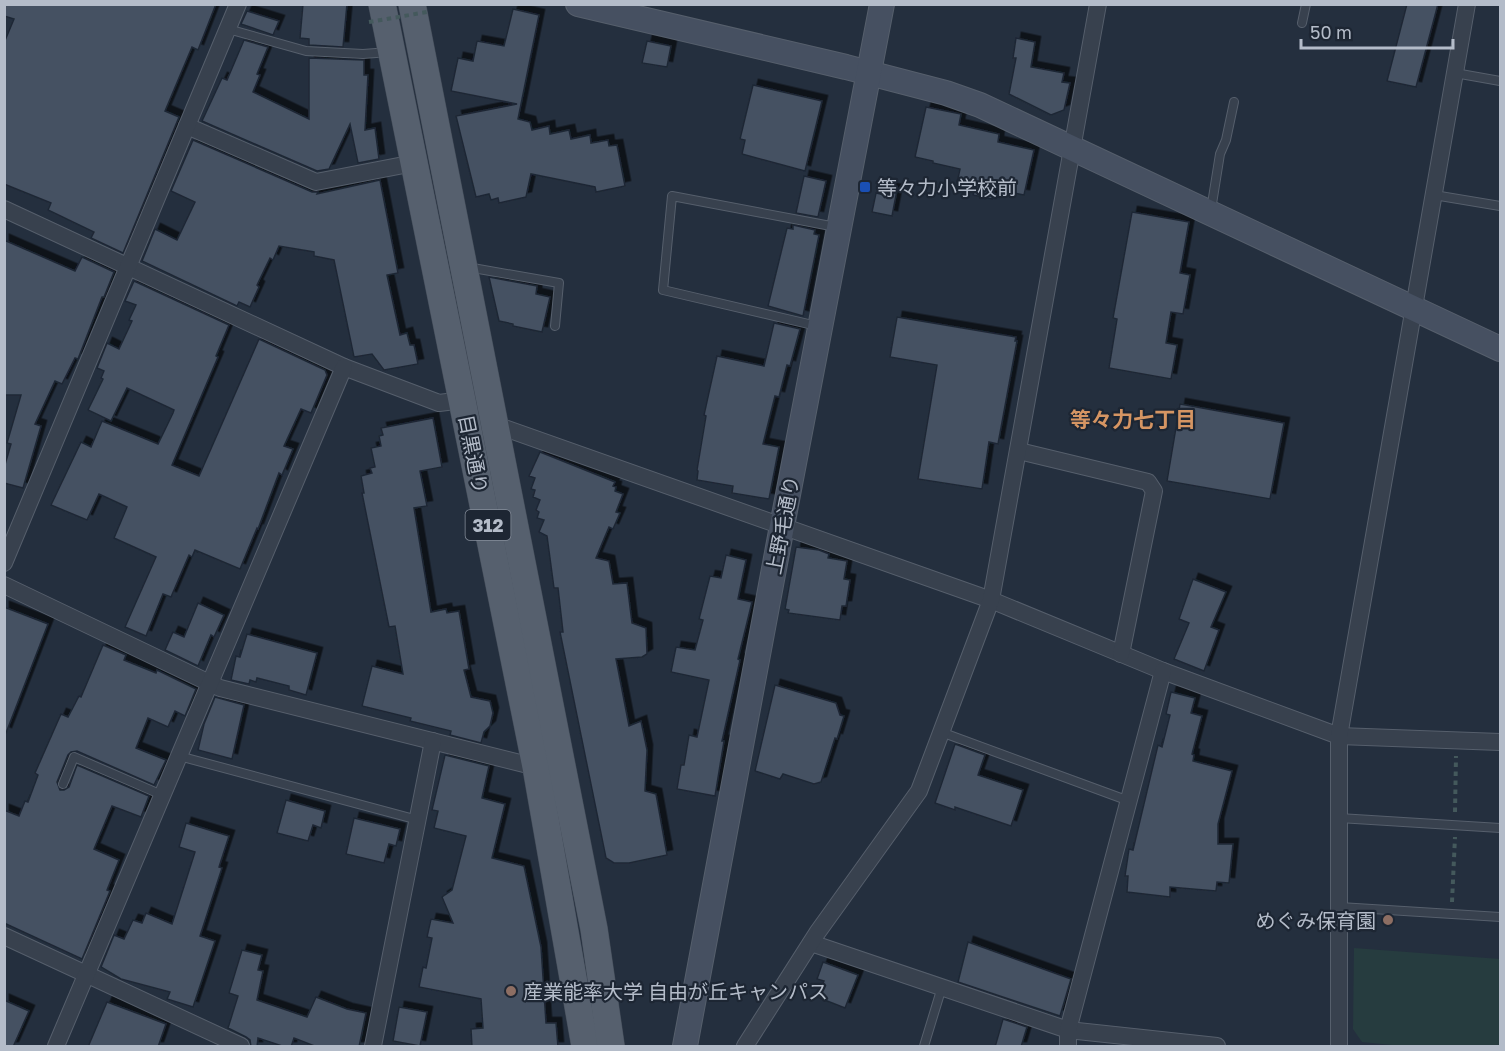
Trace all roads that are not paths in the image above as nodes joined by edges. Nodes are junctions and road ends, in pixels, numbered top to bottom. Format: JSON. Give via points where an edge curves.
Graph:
{"nodes":[{"id":1,"x":238,"y":4,"type":"edge"},
{"id":2,"x":578,"y":4,"type":"edge"},
{"id":3,"x":882,"y":4,"type":"edge"},
{"id":4,"x":1098,"y":4,"type":"edge"},
{"id":5,"x":1306,"y":4,"type":"edge"},
{"id":6,"x":1467,"y":4,"type":"edge"},
{"id":7,"x":419,"y":8,"type":"edge"},
{"id":8,"x":620,"y":9,"type":"edge"},
{"id":9,"x":376,"y":13,"type":"edge"},
{"id":10,"x":1302,"y":23,"type":"dead end"},
{"id":11,"x":228,"y":29,"type":"junction"},
{"id":12,"x":391,"y":51,"type":"junction"},
{"id":13,"x":869,"y":72,"type":"junction"},
{"id":14,"x":1455,"y":73,"type":"junction"},
{"id":15,"x":1500,"y":81,"type":"edge"},
{"id":16,"x":1234,"y":102,"type":"dead end"},
{"id":17,"x":188,"y":126,"type":"junction"},
{"id":18,"x":1074,"y":149,"type":"junction"},
{"id":19,"x":414,"y":163,"type":"junction"},
{"id":20,"x":1434,"y":195,"type":"junction"},
{"id":21,"x":1500,"y":206,"type":"edge"},
{"id":22,"x":4,"y":209,"type":"edge"},
{"id":23,"x":1211,"y":214,"type":"junction"},
{"id":24,"x":839,"y":227,"type":"junction"},
{"id":25,"x":464,"y":266,"type":"junction"},
{"id":26,"x":128,"y":268,"type":"junction"},
{"id":27,"x":1414,"y":310,"type":"junction"},
{"id":28,"x":555,"y":326,"type":"dead end"},
{"id":29,"x":820,"y":327,"type":"junction"},
{"id":30,"x":1500,"y":349,"type":"edge"},
{"id":31,"x":344,"y":367,"type":"junction"},
{"id":32,"x":463,"y":400,"type":"junction"},
{"id":33,"x":496,"y":425,"type":"junction"},
{"id":34,"x":1019,"y":451,"type":"junction"},
{"id":35,"x":782,"y":526,"type":"junction"},
{"id":36,"x":4,"y":563,"type":"edge"},
{"id":37,"x":4,"y":585,"type":"edge"},
{"id":38,"x":991,"y":600,"type":"junction"},
{"id":39,"x":1121,"y":654,"type":"junction"},
{"id":40,"x":1163,"y":671,"type":"junction"},
{"id":41,"x":209,"y":684,"type":"junction"},
{"id":42,"x":941,"y":732,"type":"junction"},
{"id":43,"x":1339,"y":736,"type":"junction"},
{"id":44,"x":433,"y":741,"type":"junction"},
{"id":45,"x":1500,"y":742,"type":"edge"},
{"id":46,"x":179,"y":756,"type":"junction"},
{"id":47,"x":536,"y":767,"type":"junction"},
{"id":48,"x":63,"y":784,"type":"dead end"},
{"id":49,"x":162,"y":795,"type":"junction"},
{"id":50,"x":1130,"y":801,"type":"junction"},
{"id":51,"x":1339,"y":818,"type":"junction"},
{"id":52,"x":418,"y":820,"type":"junction"},
{"id":53,"x":1500,"y":828,"type":"edge"},
{"id":54,"x":1340,"y":907,"type":"junction"},
{"id":55,"x":1500,"y":917,"type":"edge"},
{"id":56,"x":4,"y":936,"type":"edge"},
{"id":57,"x":811,"y":943,"type":"junction"},
{"id":58,"x":87,"y":974,"type":"junction"},
{"id":59,"x":942,"y":987,"type":"junction"},
{"id":60,"x":1068,"y":1029,"type":"junction"},
{"id":61,"x":56,"y":1047,"type":"edge"},
{"id":62,"x":241,"y":1047,"type":"edge"},
{"id":63,"x":373,"y":1047,"type":"edge"},
{"id":64,"x":585,"y":1047,"type":"edge"},
{"id":65,"x":611,"y":1047,"type":"edge"},
{"id":66,"x":685,"y":1047,"type":"edge"},
{"id":67,"x":745,"y":1047,"type":"edge"},
{"id":68,"x":924,"y":1047,"type":"edge"},
{"id":69,"x":1068,"y":1047,"type":"edge"},
{"id":70,"x":1217,"y":1047,"type":"edge"},
{"id":71,"x":1339,"y":1047,"type":"edge"}],
"edges":[{"from":1,"to":11,"type":"street"},
{"from":2,"to":8,"type":"street"},
{"from":3,"to":13,"type":"street","name":"上野毛通り"},
{"from":4,"to":18,"type":"street"},
{"from":5,"to":10,"type":"lane"},
{"from":6,"to":14,"type":"street"},
{"from":7,"to":25,"type":"main road","name":"目黒通り","number":"312"},
{"from":8,"to":13,"type":"street"},
{"from":9,"to":12,"type":"main road","name":"目黒通り","number":"312"},
{"from":11,"to":12,"type":"lane","via":[[306,51]]},
{"from":11,"to":17,"type":"street"},
{"from":12,"to":19,"type":"main road","name":"目黒通り","number":"312"},
{"from":13,"to":18,"type":"street","via":[[981,105]]},
{"from":13,"to":24,"type":"street","name":"上野毛通り"},
{"from":14,"to":15,"type":"lane"},
{"from":14,"to":20,"type":"street"},
{"from":16,"to":23,"type":"lane","via":[[1220,154]]},
{"from":17,"to":19,"type":"street","via":[[316,182]]},
{"from":17,"to":26,"type":"street"},
{"from":18,"to":23,"type":"street"},
{"from":18,"to":34,"type":"street"},
{"from":19,"to":32,"type":"main road","name":"目黒通り","number":"312"},
{"from":20,"to":21,"type":"lane"},
{"from":20,"to":27,"type":"street"},
{"from":22,"to":26,"type":"street"},
{"from":23,"to":27,"type":"street"},
{"from":24,"to":29,"type":"street","name":"上野毛通り"},
{"from":24,"to":29,"type":"lane","via":[[672,196],[663,290]]},
{"from":25,"to":28,"type":"lane","via":[[560,283]]},
{"from":25,"to":33,"type":"main road","name":"目黒通り","number":"312"},
{"from":26,"to":31,"type":"street"},
{"from":26,"to":36,"type":"street"},
{"from":27,"to":30,"type":"street"},
{"from":27,"to":43,"type":"street"},
{"from":29,"to":35,"type":"street","name":"上野毛通り"},
{"from":31,"to":32,"type":"street","via":[[440,403]]},
{"from":31,"to":41,"type":"street"},
{"from":32,"to":47,"type":"main road","name":"目黒通り","number":"312"},
{"from":33,"to":35,"type":"street"},
{"from":33,"to":65,"type":"main road","name":"目黒通り","number":"312","via":[[594,929]]},
{"from":34,"to":38,"type":"street"},
{"from":34,"to":39,"type":"street","via":[[1148,482],[1154,491]]},
{"from":35,"to":38,"type":"street"},
{"from":35,"to":66,"type":"street","name":"上野毛通り"},
{"from":37,"to":41,"type":"street"},
{"from":38,"to":39,"type":"street"},
{"from":38,"to":42,"type":"street"},
{"from":39,"to":40,"type":"street"},
{"from":40,"to":43,"type":"street"},
{"from":40,"to":50,"type":"street"},
{"from":41,"to":44,"type":"street"},
{"from":41,"to":46,"type":"street"},
{"from":42,"to":50,"type":"lane"},
{"from":42,"to":57,"type":"street","via":[[919,791]]},
{"from":43,"to":45,"type":"street"},
{"from":43,"to":51,"type":"street"},
{"from":44,"to":47,"type":"street"},
{"from":44,"to":52,"type":"street"},
{"from":46,"to":49,"type":"street"},
{"from":46,"to":52,"type":"lane"},
{"from":47,"to":64,"type":"main road","name":"目黒通り","number":"312"},
{"from":48,"to":49,"type":"lane","via":[[74,757]]},
{"from":49,"to":58,"type":"street"},
{"from":50,"to":60,"type":"street"},
{"from":51,"to":53,"type":"lane"},
{"from":51,"to":54,"type":"street"},
{"from":52,"to":63,"type":"street"},
{"from":54,"to":55,"type":"lane"},
{"from":54,"to":71,"type":"street"},
{"from":56,"to":58,"type":"street"},
{"from":57,"to":59,"type":"street"},
{"from":57,"to":67,"type":"street"},
{"from":58,"to":61,"type":"street"},
{"from":58,"to":62,"type":"street"},
{"from":59,"to":60,"type":"street"},
{"from":59,"to":68,"type":"lane"},
{"from":60,"to":69,"type":"street"},
{"from":60,"to":70,"type":"street"}]}
